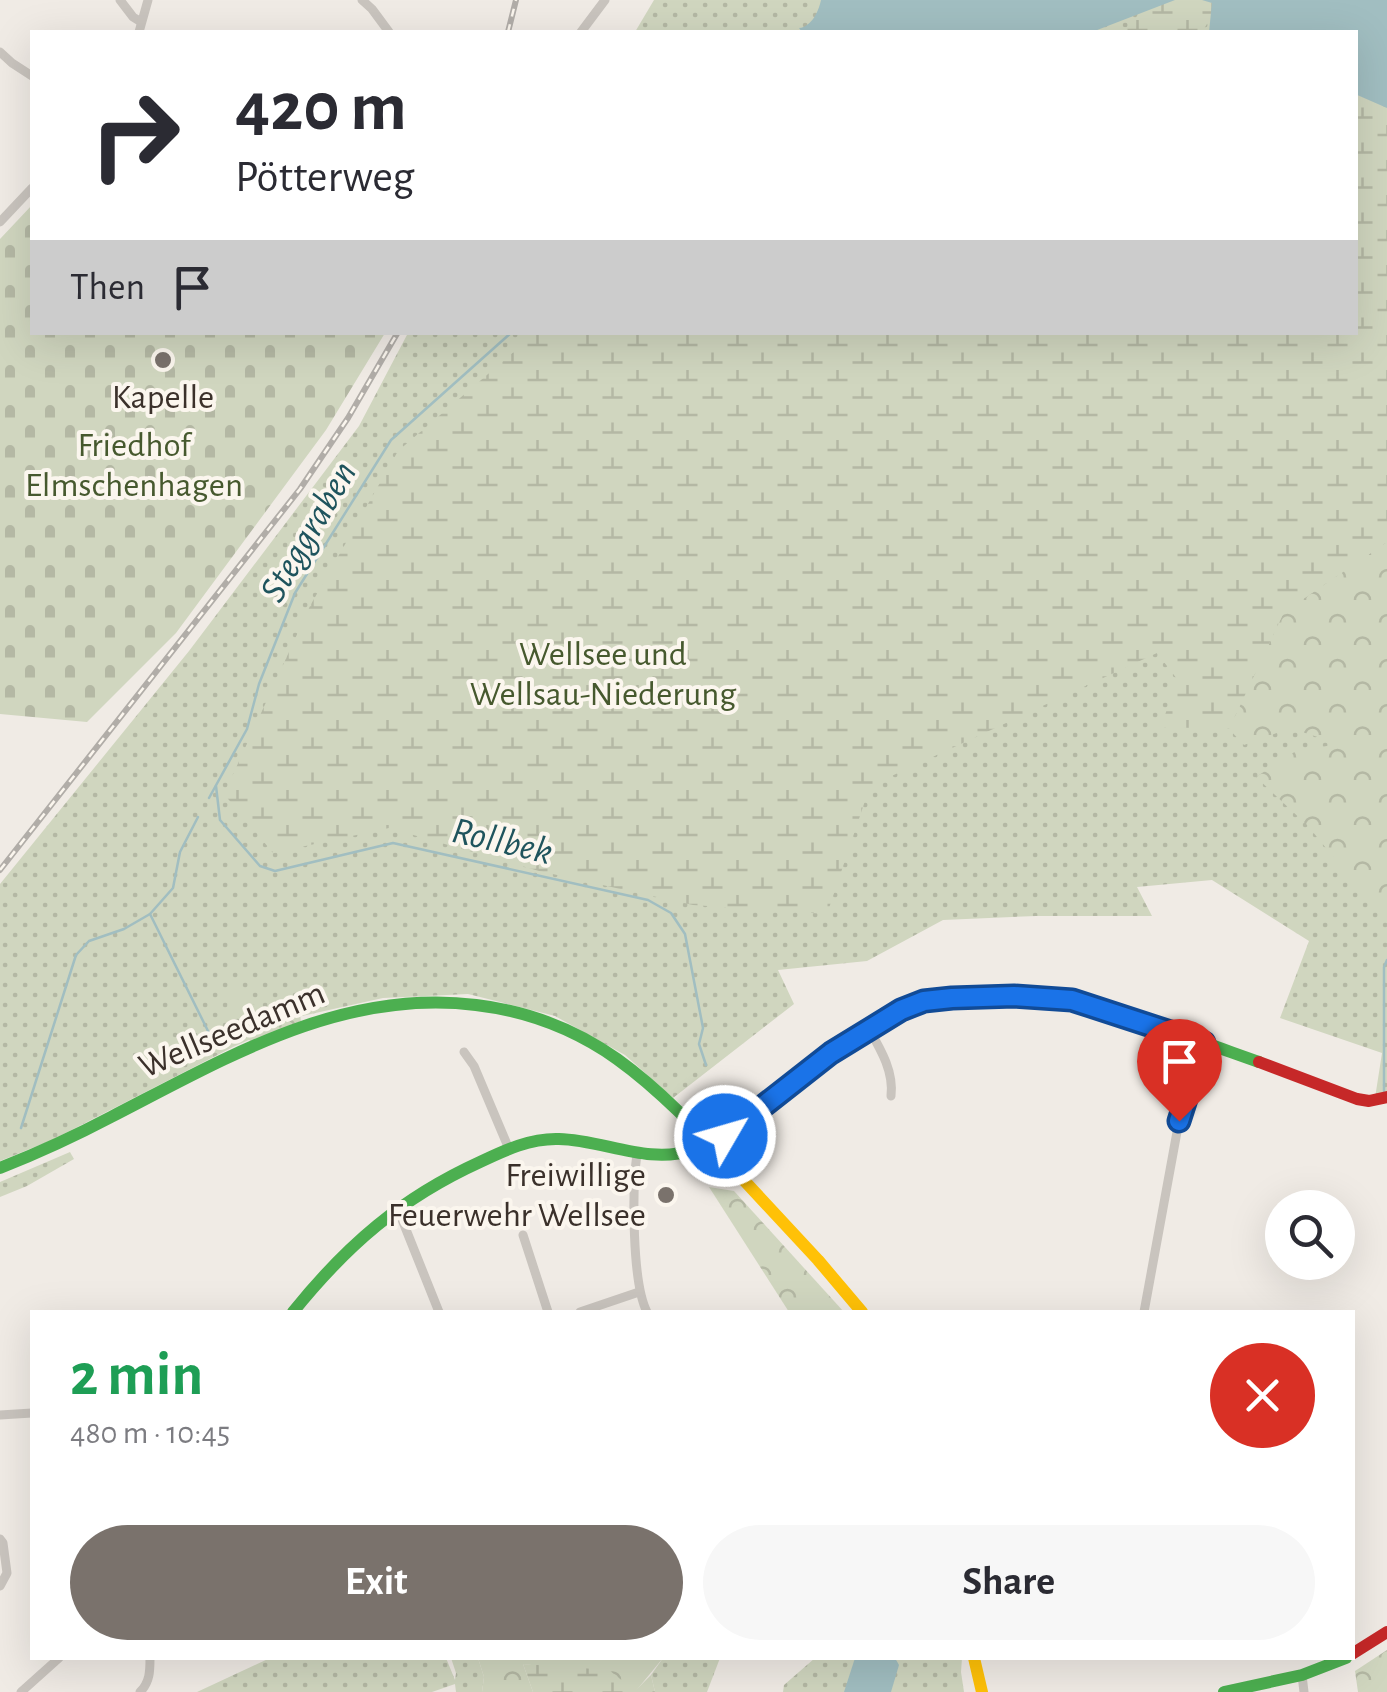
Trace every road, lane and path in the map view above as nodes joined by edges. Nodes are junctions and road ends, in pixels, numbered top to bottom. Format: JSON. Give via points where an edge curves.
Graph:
{"nodes":[{"id":1,"x":120,"y":0,"type":"edge"},
{"id":2,"x":148,"y":0,"type":"edge"},
{"id":3,"x":362,"y":0,"type":"edge"},
{"id":4,"x":605,"y":0,"type":"edge"},
{"id":5,"x":140,"y":27,"type":"edge"},
{"id":6,"x":388,"y":30,"type":"edge"},
{"id":7,"x":582,"y":30,"type":"edge"},
{"id":8,"x":0,"y":52,"type":"edge"},
{"id":9,"x":30,"y":75,"type":"edge"},
{"id":10,"x":30,"y":190,"type":"edge"},
{"id":11,"x":0,"y":222,"type":"edge"},
{"id":12,"x":869,"y":1030,"type":"junction"},
{"id":13,"x":1204,"y":1043,"type":"junction"},
{"id":14,"x":464,"y":1052,"type":"dead end"},
{"id":15,"x":891,"y":1096,"type":"dead end"},
{"id":16,"x":1387,"y":1096,"type":"edge"},
{"id":17,"x":681,"y":1115,"type":"junction"},
{"id":18,"x":710,"y":1145,"type":"junction"},
{"id":19,"x":509,"y":1148,"type":"junction"},
{"id":20,"x":637,"y":1154,"type":"junction"},
{"id":21,"x":676,"y":1154,"type":"junction"},
{"id":22,"x":0,"y":1168,"type":"edge"},
{"id":23,"x":396,"y":1207,"type":"junction"},
{"id":24,"x":522,"y":1235,"type":"dead end"},
{"id":25,"x":639,"y":1292,"type":"junction"},
{"id":26,"x":295,"y":1310,"type":"edge"},
{"id":27,"x":438,"y":1310,"type":"edge"},
{"id":28,"x":547,"y":1310,"type":"edge"},
{"id":29,"x":586,"y":1310,"type":"edge"},
{"id":30,"x":646,"y":1310,"type":"edge"},
{"id":31,"x":860,"y":1310,"type":"edge"},
{"id":32,"x":1144,"y":1310,"type":"edge"},
{"id":33,"x":30,"y":1414,"type":"edge"},
{"id":34,"x":0,"y":1415,"type":"edge"},
{"id":35,"x":0,"y":1540,"type":"edge"},
{"id":36,"x":0,"y":1586,"type":"edge"},
{"id":37,"x":1387,"y":1632,"type":"edge"},
{"id":38,"x":1355,"y":1652,"type":"edge"},
{"id":39,"x":57,"y":1660,"type":"edge"},
{"id":40,"x":150,"y":1660,"type":"edge"},
{"id":41,"x":974,"y":1660,"type":"edge"},
{"id":42,"x":1341,"y":1660,"type":"edge"},
{"id":43,"x":1302,"y":1675,"type":"junction"},
{"id":44,"x":21,"y":1692,"type":"edge"},
{"id":45,"x":140,"y":1692,"type":"edge"},
{"id":46,"x":982,"y":1692,"type":"edge"},
{"id":47,"x":1224,"y":1692,"type":"edge"},
{"id":48,"x":1304,"y":1692,"type":"edge"}],
"edges":[{"from":1,"to":5,"type":"street"},
{"from":2,"to":5,"type":"street"},
{"from":3,"to":6,"type":"street"},
{"from":4,"to":7,"type":"street"},
{"from":8,"to":9,"type":"street"},
{"from":10,"to":11,"type":"street"},
{"from":12,"to":13,"type":"street","via":[[924,1001],[1051,997]]},
{"from":12,"to":15,"type":"street","via":[[888,1067]]},
{"from":12,"to":18,"type":"street"},
{"from":13,"to":16,"type":"street","via":[[1357,1099]]},
{"from":13,"to":32,"type":"street","via":[[1179,1121]]},
{"from":14,"to":19,"type":"street"},
{"from":17,"to":18,"type":"street","name":"Wellseedamm"},
{"from":17,"to":21,"type":"street","via":[[685,1139]]},
{"from":17,"to":22,"type":"street","name":"Wellseedamm","via":[[611,1055],[566,1029],[486,1005],[410,1002],[286,1032]]},
{"from":18,"to":21,"type":"street"},
{"from":18,"to":31,"type":"street","name":"Wellseedamm"},
{"from":19,"to":20,"type":"street","via":[[559,1138]]},
{"from":19,"to":23,"type":"street"},
{"from":20,"to":21,"type":"street"},
{"from":20,"to":25,"type":"street"},
{"from":23,"to":26,"type":"street","via":[[334,1262]]},
{"from":23,"to":27,"type":"street"},
{"from":24,"to":28,"type":"street"},
{"from":25,"to":29,"type":"street"},
{"from":25,"to":30,"type":"street"},
{"from":33,"to":34,"type":"street"},
{"from":35,"to":36,"type":"street","via":[[7,1573]]},
{"from":37,"to":38,"type":"street"},
{"from":39,"to":44,"type":"street"},
{"from":40,"to":45,"type":"street"},
{"from":41,"to":46,"type":"street"},
{"from":42,"to":43,"type":"street"},
{"from":43,"to":47,"type":"street"},
{"from":43,"to":48,"type":"street"}]}
